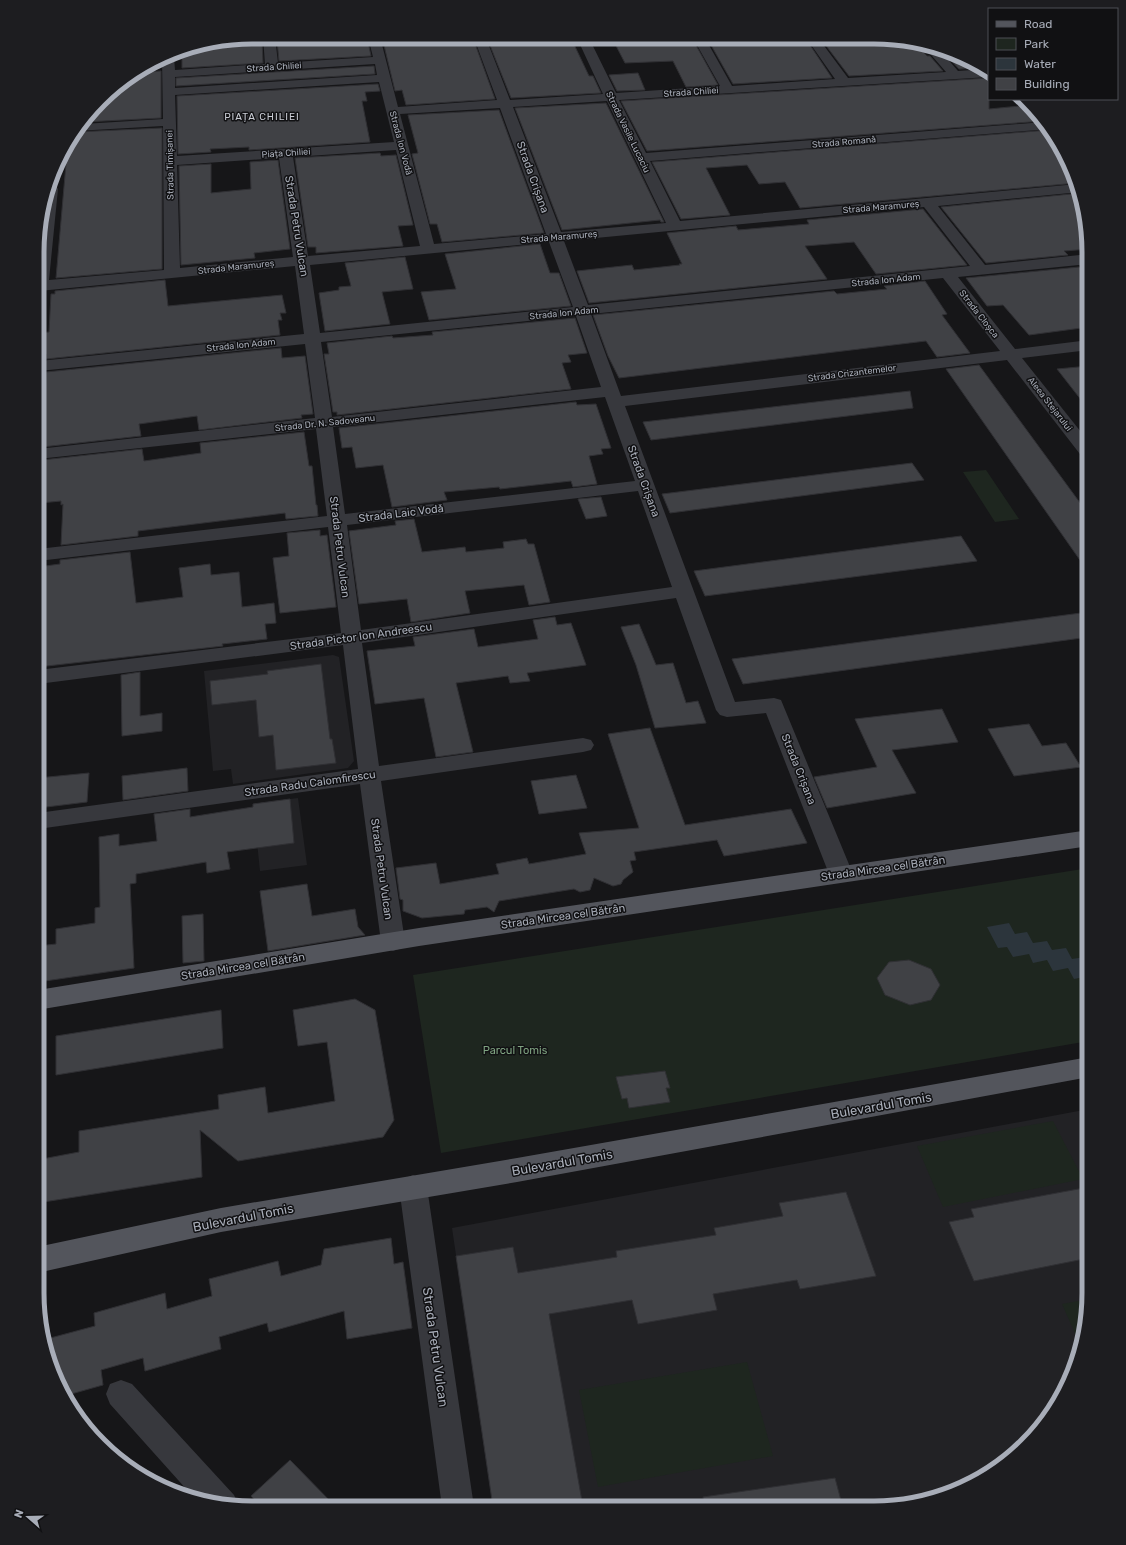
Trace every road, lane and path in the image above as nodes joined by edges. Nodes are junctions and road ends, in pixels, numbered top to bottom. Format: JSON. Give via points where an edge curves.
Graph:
{"nodes":[{"id":1,"x":270,"y":44,"type":"edge"},
{"id":2,"x":376,"y":44,"type":"edge"},
{"id":3,"x":482,"y":44,"type":"edge"},
{"id":4,"x":586,"y":44,"type":"edge"},
{"id":5,"x":702,"y":44,"type":"edge"},
{"id":6,"x":817,"y":44,"type":"edge"},
{"id":7,"x":937,"y":54,"type":"edge"},
{"id":8,"x":380,"y":60,"type":"junction"},
{"id":9,"x":168,"y":62,"type":"edge"},
{"id":10,"x":272,"y":67,"type":"junction"},
{"id":11,"x":981,"y":73,"type":"edge"},
{"id":12,"x":169,"y":74,"type":"junction"},
{"id":13,"x":955,"y":75,"type":"junction"},
{"id":14,"x":384,"y":78,"type":"junction"},
{"id":15,"x":844,"y":82,"type":"junction"},
{"id":16,"x":728,"y":89,"type":"junction"},
{"id":17,"x":169,"y":92,"type":"junction"},
{"id":18,"x":610,"y":97,"type":"junction"},
{"id":19,"x":506,"y":103,"type":"junction"},
{"id":20,"x":393,"y":111,"type":"junction"},
{"id":21,"x":170,"y":122,"type":"junction"},
{"id":22,"x":1040,"y":126,"type":"edge"},
{"id":23,"x":85,"y":128,"type":"edge"},
{"id":24,"x":402,"y":146,"type":"junction"},
{"id":25,"x":285,"y":153,"type":"junction"},
{"id":26,"x":641,"y":158,"type":"junction"},
{"id":27,"x":170,"y":161,"type":"junction"},
{"id":28,"x":1072,"y":189,"type":"edge"},
{"id":29,"x":928,"y":202,"type":"junction"},
{"id":30,"x":49,"y":207,"type":"edge"},
{"id":31,"x":675,"y":226,"type":"junction"},
{"id":32,"x":555,"y":237,"type":"junction"},
{"id":33,"x":428,"y":249,"type":"junction"},
{"id":34,"x":44,"y":251,"type":"edge"},
{"id":35,"x":1082,"y":260,"type":"edge"},
{"id":36,"x":302,"y":261,"type":"junction"},
{"id":37,"x":981,"y":270,"type":"junction"},
{"id":38,"x":172,"y":274,"type":"junction"},
{"id":39,"x":948,"y":274,"type":"junction"},
{"id":40,"x":44,"y":286,"type":"edge"},
{"id":41,"x":582,"y":311,"type":"junction"},
{"id":42,"x":313,"y":338,"type":"junction"},
{"id":43,"x":1082,"y":346,"type":"edge"},
{"id":44,"x":1011,"y":354,"type":"junction"},
{"id":45,"x":44,"y":365,"type":"edge"},
{"id":46,"x":613,"y":397,"type":"junction"},
{"id":47,"x":324,"y":423,"type":"junction"},
{"id":48,"x":1082,"y":445,"type":"edge"},
{"id":49,"x":44,"y":453,"type":"edge"},
{"id":50,"x":645,"y":485,"type":"junction"},
{"id":51,"x":336,"y":521,"type":"junction"},
{"id":52,"x":44,"y":554,"type":"edge"},
{"id":53,"x":683,"y":591,"type":"junction"},
{"id":54,"x":351,"y":638,"type":"junction"},
{"id":55,"x":44,"y":676,"type":"edge"},
{"id":56,"x":583,"y":745,"type":"dead end"},
{"id":57,"x":369,"y":775,"type":"junction"},
{"id":58,"x":44,"y":820,"type":"edge"},
{"id":59,"x":1082,"y":839,"type":"edge"},
{"id":60,"x":841,"y":874,"type":"junction"},
{"id":61,"x":393,"y":942,"type":"junction"},
{"id":62,"x":44,"y":999,"type":"edge"},
{"id":63,"x":1082,"y":1068,"type":"edge"},
{"id":64,"x":413,"y":1187,"type":"junction"},
{"id":65,"x":44,"y":1258,"type":"edge"},
{"id":66,"x":121,"y":1394,"type":"dead end"},
{"id":67,"x":215,"y":1498,"type":"edge"},
{"id":68,"x":457,"y":1501,"type":"edge"}],
"edges":[{"from":1,"to":10,"type":"street"},
{"from":2,"to":8,"type":"street","name":"Strada Ion Vodă"},
{"from":3,"to":19,"type":"street","name":"Strada Crișana"},
{"from":4,"to":18,"type":"street","name":"Strada Vasile Lucaciu"},
{"from":5,"to":16,"type":"street"},
{"from":6,"to":15,"type":"street"},
{"from":7,"to":13,"type":"street"},
{"from":8,"to":10,"type":"street","name":"Strada Chiliei"},
{"from":8,"to":14,"type":"street","name":"Strada Ion Vodă"},
{"from":9,"to":12,"type":"street","name":"Strada Timișanei"},
{"from":10,"to":12,"type":"street","name":"Strada Chiliei"},
{"from":11,"to":13,"type":"street","name":"Strada Chiliei"},
{"from":12,"to":17,"type":"street","name":"Strada Timișanei"},
{"from":13,"to":15,"type":"street","name":"Strada Chiliei"},
{"from":14,"to":17,"type":"street"},
{"from":14,"to":20,"type":"street","name":"Strada Ion Vodă"},
{"from":15,"to":16,"type":"street","name":"Strada Chiliei"},
{"from":16,"to":18,"type":"street","name":"Strada Chiliei"},
{"from":17,"to":21,"type":"street","name":"Strada Timișanei"},
{"from":18,"to":19,"type":"street","name":"Strada Chiliei"},
{"from":18,"to":26,"type":"street","name":"Strada Vasile Lucaciu"},
{"from":19,"to":20,"type":"street","name":"Strada Chiliei"},
{"from":19,"to":32,"type":"street","name":"Strada Crișana"},
{"from":20,"to":24,"type":"street","name":"Strada Ion Vodă"},
{"from":21,"to":23,"type":"street"},
{"from":21,"to":27,"type":"street","name":"Strada Timișanei"},
{"from":22,"to":26,"type":"street","name":"Strada Romană"},
{"from":24,"to":25,"type":"street","name":"Piața Chiliei"},
{"from":24,"to":33,"type":"street","name":"Strada Ion Vodă"},
{"from":25,"to":27,"type":"street","name":"Piața Chiliei"},
{"from":25,"to":36,"type":"street","name":"Strada Petru Vulcan"},
{"from":26,"to":31,"type":"street","name":"Strada Vasile Lucaciu"},
{"from":27,"to":38,"type":"street","name":"Strada Timișanei"},
{"from":28,"to":29,"type":"street","name":"Strada Maramureș"},
{"from":29,"to":31,"type":"street","name":"Strada Maramureș"},
{"from":29,"to":37,"type":"street"},
{"from":30,"to":34,"type":"street"},
{"from":31,"to":32,"type":"street","name":"Strada Maramureș"},
{"from":32,"to":33,"type":"street","name":"Strada Maramureș"},
{"from":32,"to":41,"type":"street","name":"Strada Crișana"},
{"from":33,"to":36,"type":"street","name":"Strada Maramureș"},
{"from":35,"to":37,"type":"street","name":"Strada Ion Adam"},
{"from":36,"to":38,"type":"street","name":"Strada Maramureș"},
{"from":36,"to":42,"type":"street","name":"Strada Petru Vulcan"},
{"from":37,"to":39,"type":"street","name":"Strada Ion Adam"},
{"from":38,"to":40,"type":"street","name":"Strada Maramureș"},
{"from":39,"to":41,"type":"street","name":"Strada Ion Adam"},
{"from":39,"to":44,"type":"street","name":"Strada Cloșca"},
{"from":41,"to":42,"type":"street","name":"Strada Ion Adam"},
{"from":41,"to":46,"type":"street","name":"Strada Crișana"},
{"from":42,"to":45,"type":"street","name":"Strada Ion Adam"},
{"from":42,"to":47,"type":"street","name":"Strada Petru Vulcan"},
{"from":43,"to":44,"type":"street","name":"Strada Crizantemelor"},
{"from":44,"to":46,"type":"street","name":"Strada Crizantemelor"},
{"from":44,"to":48,"type":"street","name":"Aleea Stejarului"},
{"from":46,"to":47,"type":"street","name":"Strada Dr. N. Sadoveanu"},
{"from":46,"to":50,"type":"street","name":"Strada Crișana"},
{"from":47,"to":49,"type":"street","name":"Strada Dr. N. Sadoveanu"},
{"from":47,"to":51,"type":"street","name":"Strada Petru Vulcan"},
{"from":50,"to":51,"type":"street","name":"Strada Laic Vodă"},
{"from":50,"to":53,"type":"street","name":"Strada Crișana"},
{"from":51,"to":52,"type":"street","name":"Strada Laic Vodă"},
{"from":51,"to":54,"type":"street","name":"Strada Petru Vulcan"},
{"from":53,"to":54,"type":"street","name":"Strada Pictor Ion Andreescu"},
{"from":53,"to":60,"type":"street","name":"Strada Crișana","via":[[727,710],[774,705]]},
{"from":54,"to":55,"type":"street","name":"Strada Pictor Ion Andreescu"},
{"from":54,"to":57,"type":"street","name":"Strada Petru Vulcan"},
{"from":56,"to":57,"type":"street","name":"Strada Radu Calomfirescu"},
{"from":57,"to":58,"type":"street","name":"Strada Radu Calomfirescu"},
{"from":57,"to":61,"type":"street","name":"Strada Petru Vulcan"},
{"from":59,"to":60,"type":"main road","name":"Strada Mircea cel Bătrân"},
{"from":60,"to":61,"type":"main road","name":"Strada Mircea cel Bătrân"},
{"from":61,"to":62,"type":"main road","name":"Strada Mircea cel Bătrân"},
{"from":63,"to":64,"type":"main road","name":"Bulevardul Tomis"},
{"from":64,"to":65,"type":"main road","name":"Bulevardul Tomis","via":[[221,1220]]},
{"from":64,"to":68,"type":"street","name":"Strada Petru Vulcan"},
{"from":66,"to":67,"type":"street"}]}
